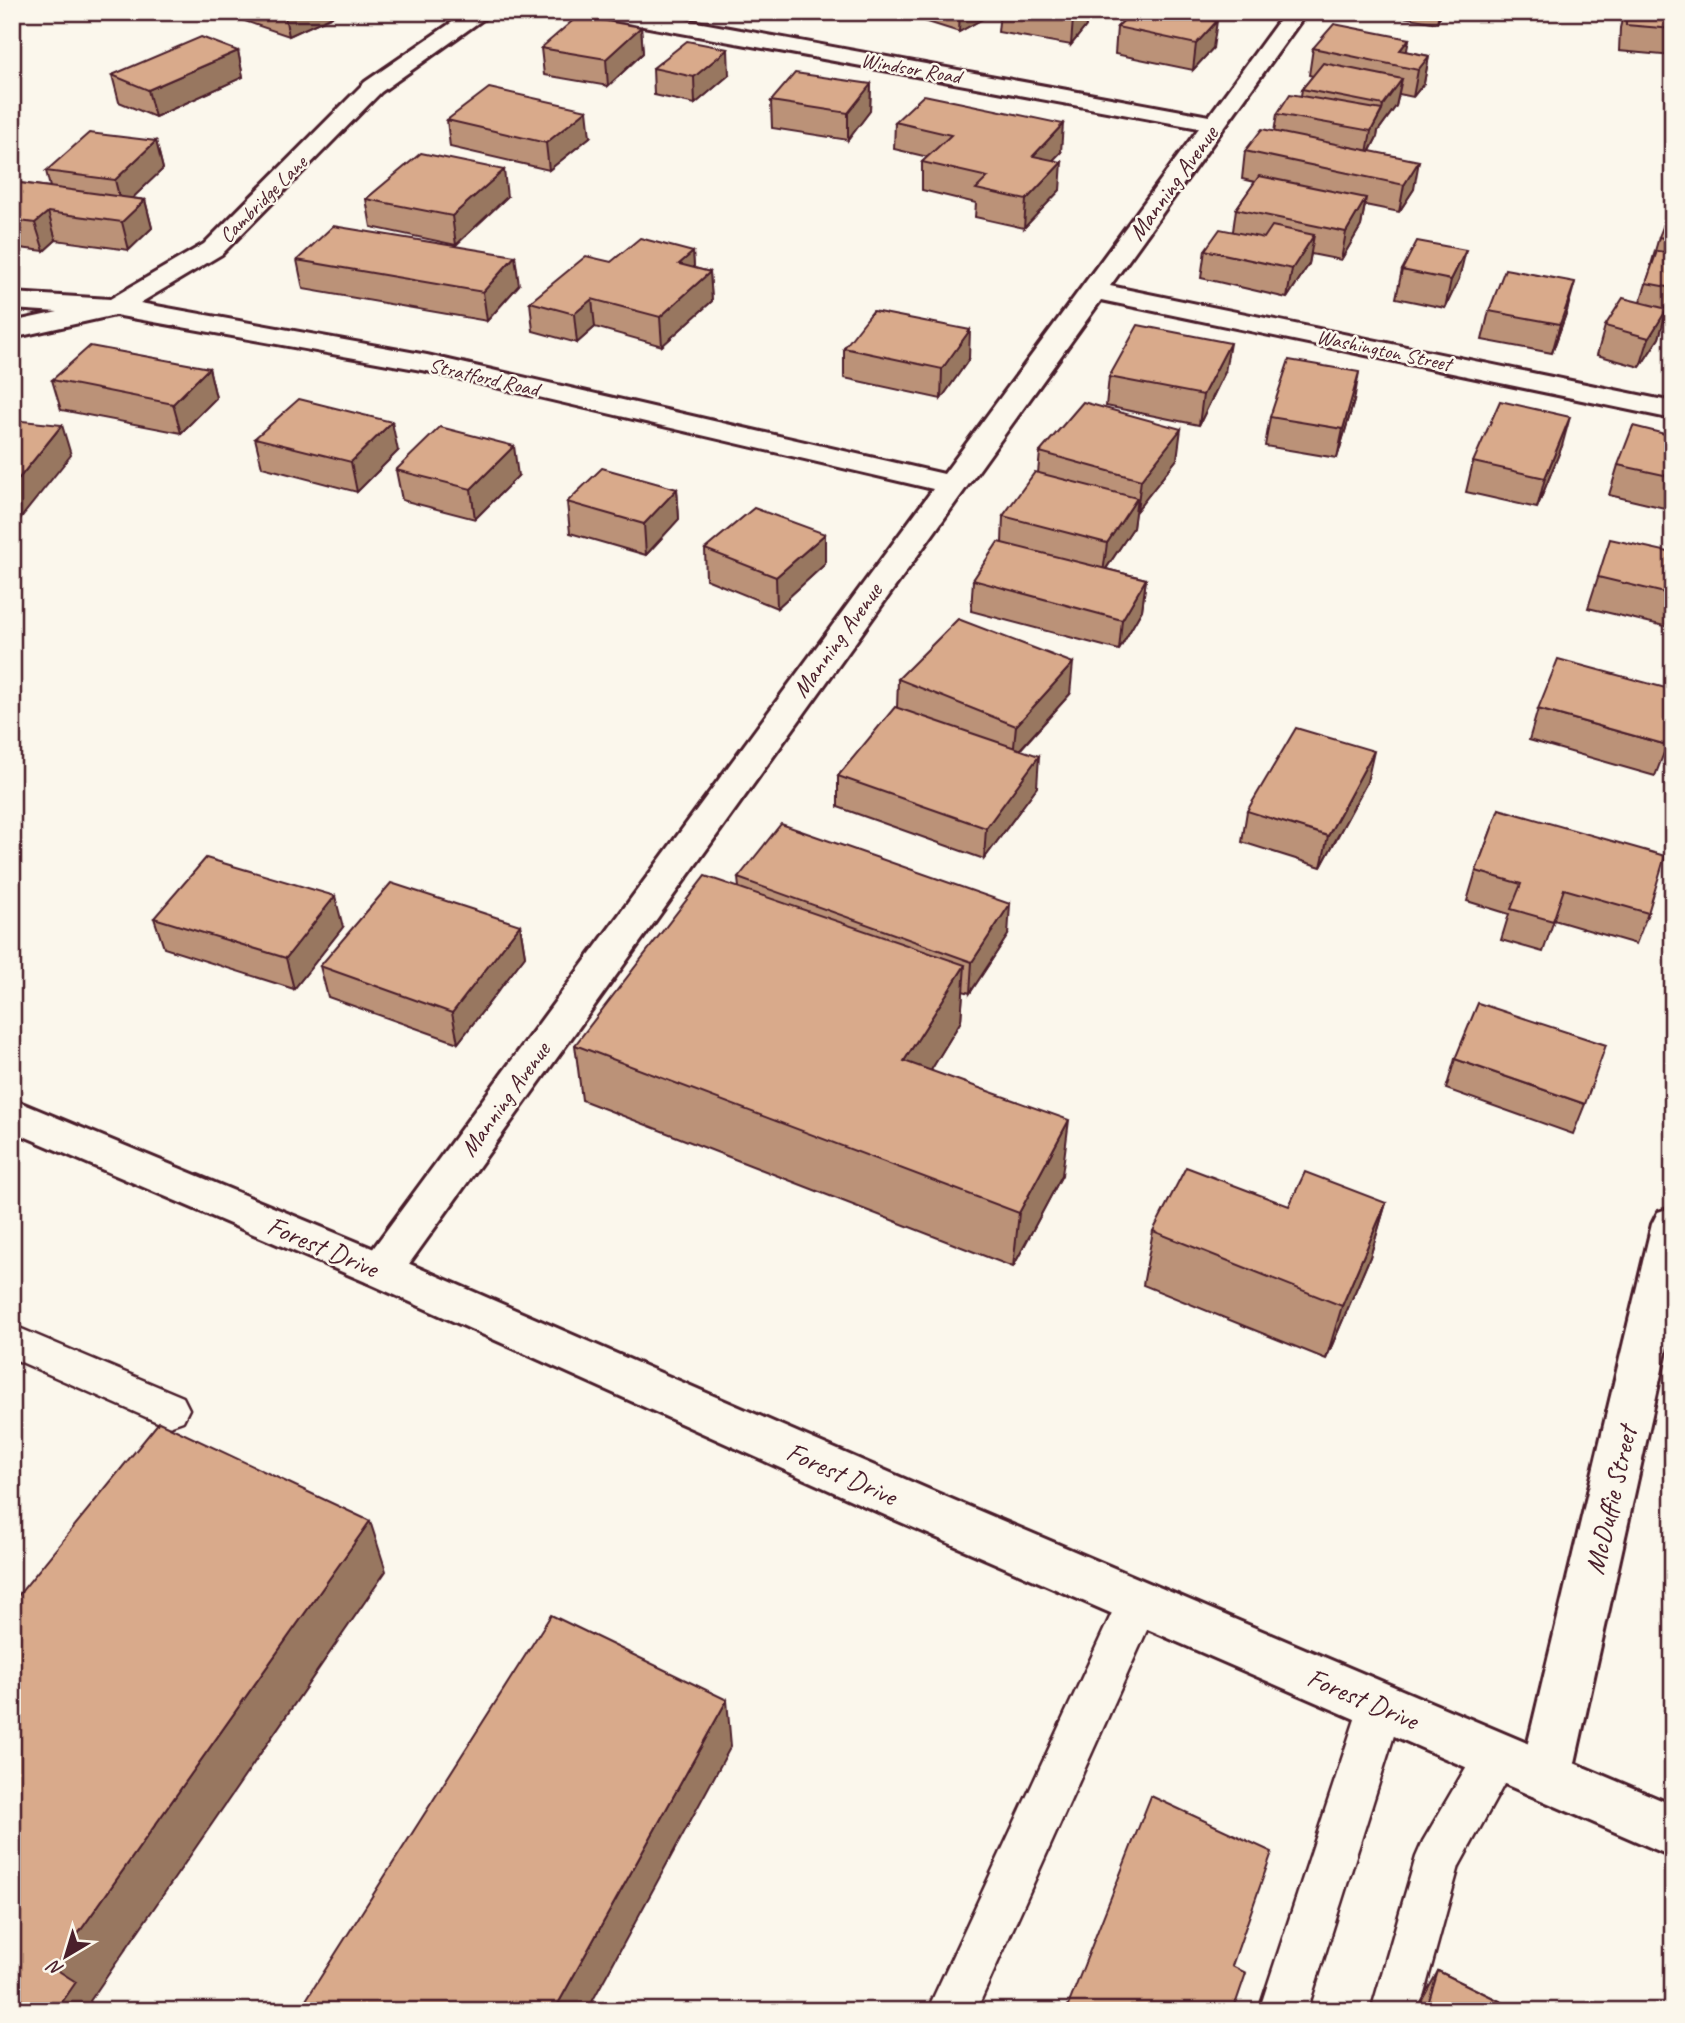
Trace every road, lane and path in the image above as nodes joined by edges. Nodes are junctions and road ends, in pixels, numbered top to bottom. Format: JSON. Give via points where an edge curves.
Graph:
{"nodes":[{"id":1,"x":482,"y":12,"type":"edge"},
{"id":2,"x":605,"y":12,"type":"edge"},
{"id":3,"x":1296,"y":12,"type":"edge"},
{"id":4,"x":1216,"y":124,"type":"junction"},
{"id":5,"x":1096,"y":291,"type":"junction"},
{"id":6,"x":12,"y":301,"type":"edge"},
{"id":7,"x":116,"y":307,"type":"junction"},
{"id":8,"x":12,"y":330,"type":"edge"},
{"id":9,"x":1673,"y":411,"type":"edge"},
{"id":10,"x":951,"y":484,"type":"junction"},
{"id":11,"x":12,"y":1114,"type":"edge"},
{"id":12,"x":1673,"y":1224,"type":"edge"},
{"id":13,"x":381,"y":1270,"type":"junction"},
{"id":14,"x":12,"y":1341,"type":"edge"},
{"id":15,"x":169,"y":1409,"type":"dead end"},
{"id":16,"x":1139,"y":1601,"type":"junction"},
{"id":17,"x":1381,"y":1707,"type":"junction"},
{"id":18,"x":1498,"y":1755,"type":"junction"},
{"id":19,"x":1546,"y":1776,"type":"junction"},
{"id":20,"x":1673,"y":1830,"type":"edge"},
{"id":21,"x":951,"y":2011,"type":"edge"},
{"id":22,"x":1283,"y":2011,"type":"edge"},
{"id":23,"x":1395,"y":2011,"type":"edge"}],
"edges":[{"from":1,"to":7,"type":"street","name":"Cambridge Lane","via":[[373,87],[213,249]]},
{"from":2,"to":4,"type":"street","name":"Windsor Road"},
{"from":3,"to":4,"type":"street","name":"Manning Avenue"},
{"from":4,"to":5,"type":"street","name":"Manning Avenue"},
{"from":5,"to":9,"type":"street","name":"Washington Street"},
{"from":5,"to":10,"type":"street","name":"Manning Avenue"},
{"from":6,"to":7,"type":"street","name":"Stratford Road"},
{"from":7,"to":8,"type":"street","name":"Cambridge Lane"},
{"from":7,"to":10,"type":"street","name":"Stratford Road","via":[[427,363]]},
{"from":10,"to":13,"type":"street","name":"Manning Avenue"},
{"from":11,"to":13,"type":"street","name":"Forest Drive"},
{"from":12,"to":19,"type":"street","name":"McDuffie Street"},
{"from":13,"to":16,"type":"street","name":"Forest Drive"},
{"from":14,"to":15,"type":"lane"},
{"from":16,"to":17,"type":"street","name":"Forest Drive"},
{"from":16,"to":21,"type":"lane"},
{"from":17,"to":18,"type":"street","name":"Forest Drive"},
{"from":17,"to":22,"type":"lane"},
{"from":18,"to":19,"type":"street","name":"Forest Drive"},
{"from":18,"to":23,"type":"lane","via":[[1439,1857]]},
{"from":19,"to":20,"type":"street","name":"Forest Drive"}]}
